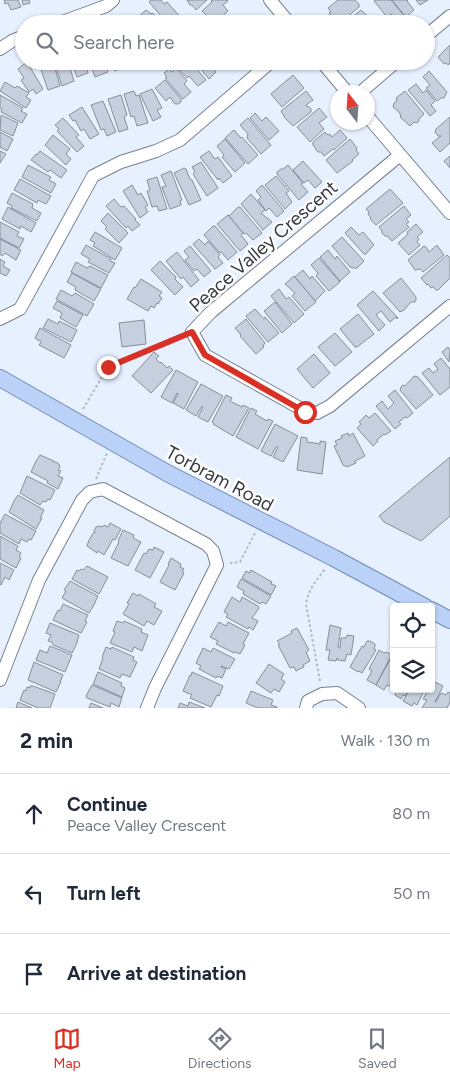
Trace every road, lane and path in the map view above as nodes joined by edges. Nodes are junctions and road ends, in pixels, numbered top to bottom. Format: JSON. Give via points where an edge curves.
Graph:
{"nodes":[{"id":1,"x":113,"y":0,"type":"edge"},
{"id":2,"x":270,"y":0,"type":"edge"},
{"id":3,"x":82,"y":15,"type":"edge"},
{"id":4,"x":282,"y":15,"type":"edge"},
{"id":5,"x":450,"y":16,"type":"edge"},
{"id":6,"x":435,"y":28,"type":"edge"},
{"id":7,"x":15,"y":39,"type":"edge"},
{"id":8,"x":0,"y":49,"type":"edge"},
{"id":9,"x":262,"y":70,"type":"edge"},
{"id":10,"x":329,"y":70,"type":"edge"},
{"id":11,"x":387,"y":70,"type":"edge"},
{"id":12,"x":341,"y":85,"type":"edge"},
{"id":13,"x":369,"y":85,"type":"edge"},
{"id":14,"x":375,"y":125,"type":"edge"},
{"id":15,"x":400,"y":155,"type":"junction"},
{"id":16,"x":450,"y":213,"type":"edge"},
{"id":17,"x":450,"y":306,"type":"edge"},
{"id":18,"x":0,"y":319,"type":"edge"},
{"id":19,"x":192,"y":332,"type":"junction"},
{"id":20,"x":0,"y":378,"type":"edge"},
{"id":21,"x":76,"y":421,"type":"junction"},
{"id":22,"x":112,"y":442,"type":"junction"},
{"id":23,"x":90,"y":492,"type":"junction"},
{"id":24,"x":260,"y":522,"type":"junction"},
{"id":25,"x":334,"y":558,"type":"junction"},
{"id":26,"x":217,"y":565,"type":"junction"},
{"id":27,"x":418,"y":603,"type":"edge"},
{"id":28,"x":435,"y":612,"type":"edge"},
{"id":29,"x":450,"y":620,"type":"edge"},
{"id":30,"x":0,"y":680,"type":"edge"},
{"id":31,"x":322,"y":694,"type":"junction"},
{"id":32,"x":147,"y":708,"type":"edge"},
{"id":33,"x":306,"y":708,"type":"edge"},
{"id":34,"x":359,"y":708,"type":"edge"}],
"edges":[{"from":1,"to":3,"type":"street"},
{"from":2,"to":4,"type":"street"},
{"from":5,"to":6,"type":"street"},
{"from":7,"to":8,"type":"street"},
{"from":9,"to":18,"type":"street","via":[[180,140],[93,176],[20,309]]},
{"from":10,"to":12,"type":"street"},
{"from":11,"to":13,"type":"street"},
{"from":14,"to":15,"type":"street"},
{"from":15,"to":16,"type":"street"},
{"from":15,"to":19,"type":"street","name":"Peace Valley Crescent","via":[[211,312]]},
{"from":17,"to":19,"type":"street","name":"Peace Valley Crescent","via":[[330,406],[317,413],[305,412],[205,355]]},
{"from":19,"to":21,"type":"path","via":[[108,367]]},
{"from":20,"to":21,"type":"main road","name":"Torbram Road"},
{"from":21,"to":22,"type":"main road","name":"Torbram Road"},
{"from":22,"to":23,"type":"path"},
{"from":22,"to":24,"type":"main road","name":"Torbram Road"},
{"from":23,"to":26,"type":"street","via":[[103,489],[206,544],[213,551]]},
{"from":23,"to":30,"type":"street","via":[[82,500],[39,580]]},
{"from":24,"to":25,"type":"main road","name":"Torbram Road"},
{"from":24,"to":26,"type":"path","via":[[240,562]]},
{"from":25,"to":27,"type":"main road","name":"Torbram Road"},
{"from":25,"to":31,"type":"path","via":[[316,580],[306,604]]},
{"from":26,"to":32,"type":"street"},
{"from":28,"to":29,"type":"main road"},
{"from":31,"to":33,"type":"street","via":[[308,701]]},
{"from":31,"to":34,"type":"street","via":[[336,694]]}]}
